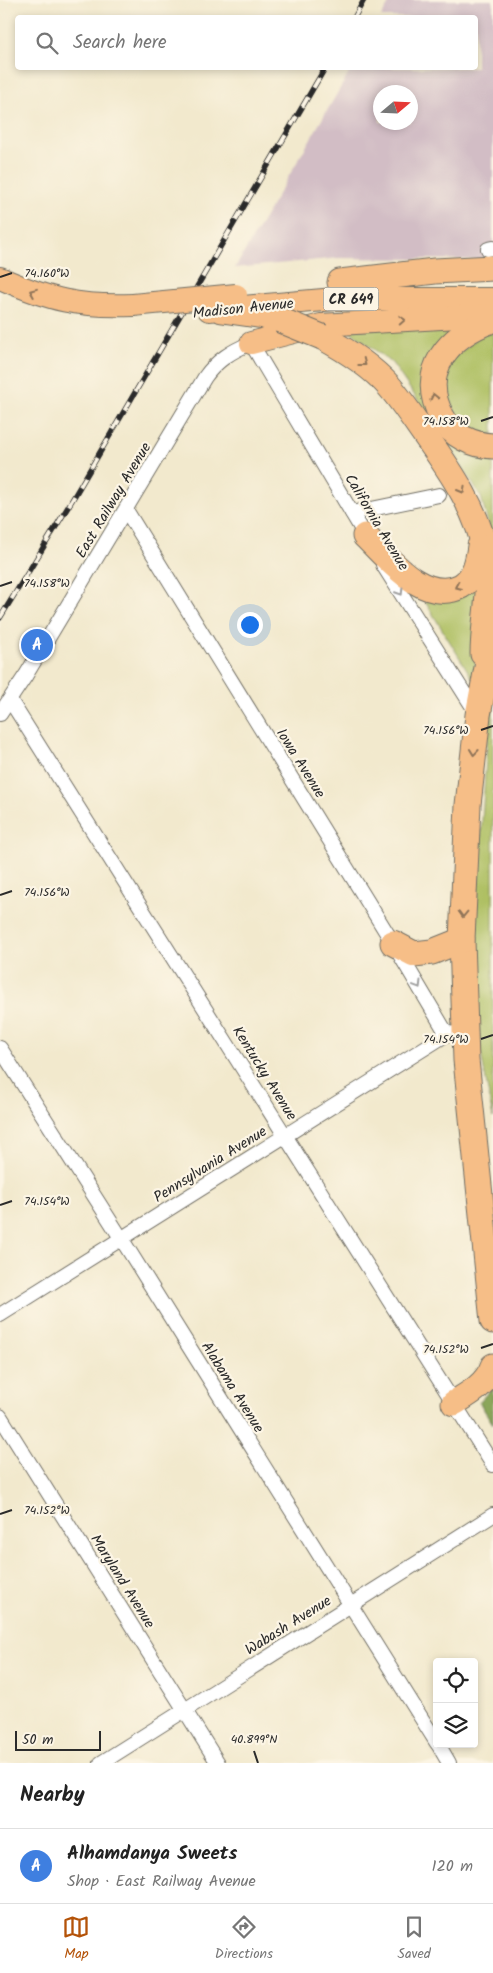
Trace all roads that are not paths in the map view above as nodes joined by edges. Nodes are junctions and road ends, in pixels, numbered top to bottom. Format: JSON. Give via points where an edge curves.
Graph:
{"nodes":[{"id":1,"x":491,"y":255,"type":"edge"},
{"id":2,"x":0,"y":278,"type":"edge"},
{"id":3,"x":340,"y":282,"type":"junction"},
{"id":4,"x":493,"y":287,"type":"edge"},
{"id":5,"x":0,"y":289,"type":"edge"},
{"id":6,"x":493,"y":299,"type":"edge"},
{"id":7,"x":223,"y":305,"type":"junction"},
{"id":8,"x":130,"y":313,"type":"junction"},
{"id":9,"x":493,"y":315,"type":"edge"},
{"id":10,"x":493,"y":320,"type":"edge"},
{"id":11,"x":251,"y":343,"type":"junction"},
{"id":12,"x":493,"y":446,"type":"edge"},
{"id":13,"x":439,"y":495,"type":"dead end"},
{"id":14,"x":126,"y":510,"type":"junction"},
{"id":15,"x":352,"y":513,"type":"junction"},
{"id":16,"x":479,"y":528,"type":"junction"},
{"id":17,"x":365,"y":536,"type":"junction"},
{"id":18,"x":493,"y":636,"type":"edge"},
{"id":19,"x":483,"y":686,"type":"junction"},
{"id":20,"x":10,"y":700,"type":"junction"},
{"id":21,"x":0,"y":714,"type":"edge"},
{"id":22,"x":478,"y":715,"type":"junction"},
{"id":23,"x":462,"y":940,"type":"junction"},
{"id":24,"x":393,"y":943,"type":"junction"},
{"id":25,"x":456,"y":1033,"type":"junction"},
{"id":26,"x":0,"y":1048,"type":"edge"},
{"id":27,"x":466,"y":1060,"type":"junction"},
{"id":28,"x":285,"y":1136,"type":"junction"},
{"id":29,"x":493,"y":1158,"type":"edge"},
{"id":30,"x":121,"y":1238,"type":"junction"},
{"id":31,"x":0,"y":1315,"type":"edge"},
{"id":32,"x":493,"y":1321,"type":"edge"},
{"id":33,"x":493,"y":1366,"type":"edge"},
{"id":34,"x":454,"y":1403,"type":"junction"},
{"id":35,"x":0,"y":1416,"type":"edge"},
{"id":36,"x":493,"y":1465,"type":"edge"},
{"id":37,"x":493,"y":1515,"type":"edge"},
{"id":38,"x":350,"y":1606,"type":"junction"},
{"id":39,"x":185,"y":1710,"type":"junction"},
{"id":40,"x":433,"y":1738,"type":"edge"},
{"id":41,"x":440,"y":1748,"type":"edge"},
{"id":42,"x":101,"y":1763,"type":"edge"},
{"id":43,"x":218,"y":1763,"type":"edge"},
{"id":44,"x":449,"y":1763,"type":"edge"}],
"edges":[{"from":1,"to":3,"type":"highway","via":[[435,271]]},
{"from":8,"to":2,"type":"main road","name":"Madison Avenue","number":"CR 649","one_way":true,"via":[[49,298]]},
{"from":3,"to":4,"type":"main road","name":"Madison Avenue","number":"CR 649"},
{"from":3,"to":7,"type":"main road","name":"Madison Avenue","number":"CR 649"},
{"from":5,"to":8,"type":"main road","name":"Madison Avenue","number":"CR 649","via":[[15,301],[41,312],[84,320]]},
{"from":6,"to":7,"type":"main road","name":"Madison Avenue","number":"CR 649","via":[[335,299]]},
{"from":7,"to":8,"type":"main road","name":"Madison Avenue","number":"CR 649"},
{"from":7,"to":8,"type":"main road","name":"Madison Avenue","number":"CR 649","bridge":true},
{"from":7,"to":16,"type":"highway","one_way":true,"bridge":true,"via":[[280,320],[322,337],[359,360],[388,385],[457,482]]},
{"from":11,"to":9,"type":"main road","one_way":true,"via":[[321,325]]},
{"from":12,"to":10,"type":"highway","one_way":true,"via":[[461,438],[446,425],[434,399],[432,380],[438,363],[450,346]]},
{"from":11,"to":14,"type":"street","name":"East Railway Avenue","via":[[212,367]]},
{"from":11,"to":15,"type":"street","name":"California Avenue"},
{"from":13,"to":15,"type":"street"},
{"from":14,"to":20,"type":"street","name":"East Railway Avenue"},
{"from":14,"to":24,"type":"street","name":"Iowa Avenue"},
{"from":15,"to":17,"type":"street","name":"California Avenue"},
{"from":16,"to":17,"type":"highway","one_way":true,"via":[[475,570],[465,583],[440,591],[420,585]]},
{"from":16,"to":19,"type":"highway","via":[[488,574]]},
{"from":17,"to":22,"type":"street","name":"California Avenue","one_way":true},
{"from":18,"to":19,"type":"highway"},
{"from":19,"to":22,"type":"highway"},
{"from":20,"to":21,"type":"street","name":"East Railway Avenue"},
{"from":20,"to":28,"type":"street","name":"Kentucky Avenue"},
{"from":22,"to":23,"type":"highway","one_way":true,"via":[[468,805]]},
{"from":23,"to":24,"type":"highway","via":[[432,952],[414,954]]},
{"from":23,"to":25,"type":"highway"},
{"from":24,"to":25,"type":"street","name":"Iowa Avenue","one_way":true},
{"from":25,"to":27,"type":"highway"},
{"from":25,"to":28,"type":"street","name":"Pennsylvania Avenue"},
{"from":26,"to":30,"type":"street","name":"Alabama Avenue"},
{"from":27,"to":29,"type":"highway"},
{"from":27,"to":32,"type":"highway"},
{"from":28,"to":30,"type":"street","name":"Pennsylvania Avenue"},
{"from":28,"to":34,"type":"street","name":"Kentucky Avenue"},
{"from":30,"to":31,"type":"street","name":"Pennsylvania Avenue"},
{"from":30,"to":38,"type":"street","name":"Alabama Avenue"},
{"from":33,"to":34,"type":"highway","via":[[480,1385]]},
{"from":34,"to":36,"type":"street","name":"Kentucky Avenue"},
{"from":35,"to":39,"type":"street","name":"Maryland Avenue"},
{"from":37,"to":38,"type":"street","name":"Wabash Avenue"},
{"from":38,"to":39,"type":"street","name":"Wabash Avenue"},
{"from":38,"to":40,"type":"street","name":"Alabama Avenue"},
{"from":39,"to":42,"type":"street","name":"Wabash Avenue"},
{"from":39,"to":43,"type":"street","name":"Maryland Avenue"},
{"from":41,"to":44,"type":"street","name":"Alabama Avenue"}]}
